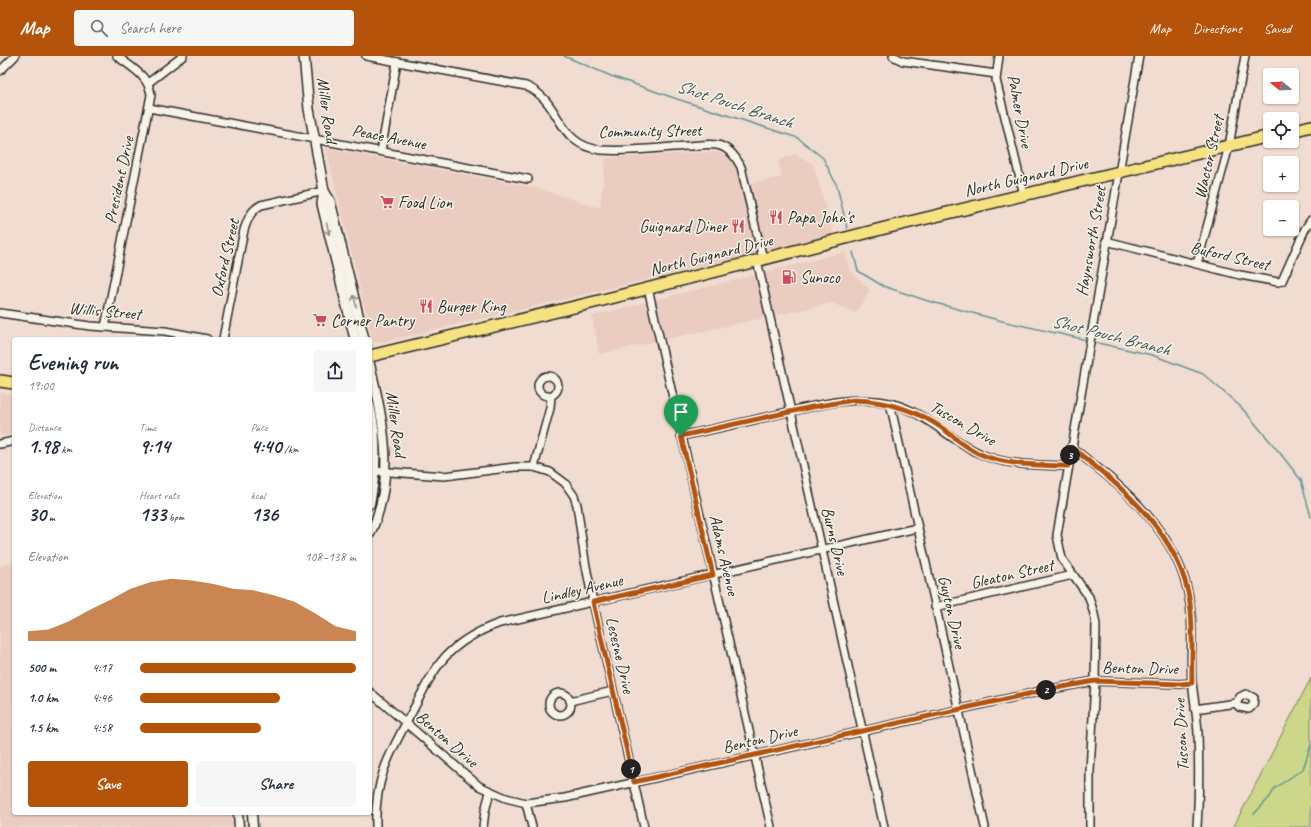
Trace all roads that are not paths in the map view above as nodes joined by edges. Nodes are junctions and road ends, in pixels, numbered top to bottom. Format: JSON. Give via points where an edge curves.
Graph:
{"nodes":[{"id":1,"x":15,"y":56,"type":"edge"},
{"id":2,"x":117,"y":56,"type":"edge"},
{"id":3,"x":183,"y":56,"type":"edge"},
{"id":4,"x":304,"y":56,"type":"edge"},
{"id":5,"x":366,"y":56,"type":"edge"},
{"id":6,"x":893,"y":56,"type":"edge"},
{"id":7,"x":999,"y":56,"type":"edge"},
{"id":8,"x":1139,"y":56,"type":"edge"},
{"id":9,"x":1245,"y":56,"type":"edge"},
{"id":10,"x":397,"y":62,"type":"junction"},
{"id":11,"x":0,"y":71,"type":"edge"},
{"id":12,"x":996,"y":74,"type":"junction"},
{"id":13,"x":148,"y":83,"type":"junction"},
{"id":14,"x":149,"y":108,"type":"junction"},
{"id":15,"x":1311,"y":126,"type":"edge"},
{"id":16,"x":1299,"y":129,"type":"edge"},
{"id":17,"x":314,"y":138,"type":"junction"},
{"id":18,"x":1263,"y":138,"type":"edge"},
{"id":19,"x":1229,"y":146,"type":"junction"},
{"id":20,"x":381,"y":151,"type":"junction"},
{"id":21,"x":1118,"y":173,"type":"junction"},
{"id":22,"x":528,"y":179,"type":"dead end"},
{"id":23,"x":324,"y":191,"type":"junction"},
{"id":24,"x":1024,"y":195,"type":"junction"},
{"id":25,"x":1311,"y":220,"type":"edge"},
{"id":26,"x":1106,"y":241,"type":"junction"},
{"id":27,"x":760,"y":260,"type":"junction"},
{"id":28,"x":1197,"y":264,"type":"junction"},
{"id":29,"x":648,"y":288,"type":"junction"},
{"id":30,"x":0,"y":313,"type":"edge"},
{"id":31,"x":105,"y":327,"type":"junction"},
{"id":32,"x":197,"y":337,"type":"edge"},
{"id":33,"x":223,"y":337,"type":"edge"},
{"id":34,"x":355,"y":337,"type":"edge"},
{"id":35,"x":364,"y":337,"type":"edge"},
{"id":36,"x":372,"y":356,"type":"edge"},
{"id":37,"x":372,"y":373,"type":"edge"},
{"id":38,"x":0,"y":381,"type":"edge"},
{"id":39,"x":12,"y":383,"type":"edge"},
{"id":40,"x":551,"y":396,"type":"dead end"},
{"id":41,"x":890,"y":403,"type":"junction"},
{"id":42,"x":790,"y":412,"type":"junction"},
{"id":43,"x":372,"y":417,"type":"edge"},
{"id":44,"x":681,"y":436,"type":"junction"},
{"id":45,"x":12,"y":438,"type":"edge"},
{"id":46,"x":12,"y":442,"type":"edge"},
{"id":47,"x":2,"y":444,"type":"edge"},
{"id":48,"x":1071,"y":447,"type":"junction"},
{"id":49,"x":1068,"y":466,"type":"junction"},
{"id":50,"x":534,"y":467,"type":"junction"},
{"id":51,"x":376,"y":471,"type":"junction"},
{"id":52,"x":386,"y":473,"type":"junction"},
{"id":53,"x":372,"y":493,"type":"edge"},
{"id":54,"x":917,"y":528,"type":"junction"},
{"id":55,"x":372,"y":529,"type":"edge"},
{"id":56,"x":821,"y":550,"type":"junction"},
{"id":57,"x":713,"y":575,"type":"junction"},
{"id":58,"x":1073,"y":575,"type":"junction"},
{"id":59,"x":593,"y":602,"type":"junction"},
{"id":60,"x":935,"y":607,"type":"junction"},
{"id":61,"x":1095,"y":681,"type":"junction"},
{"id":62,"x":1192,"y":683,"type":"junction"},
{"id":63,"x":613,"y":691,"type":"junction"},
{"id":64,"x":372,"y":694,"type":"edge"},
{"id":65,"x":570,"y":701,"type":"dead end"},
{"id":66,"x":1236,"y":703,"type":"dead end"},
{"id":67,"x":1195,"y":709,"type":"junction"},
{"id":68,"x":958,"y":710,"type":"junction"},
{"id":69,"x":406,"y":723,"type":"junction"},
{"id":70,"x":862,"y":731,"type":"junction"},
{"id":71,"x":755,"y":755,"type":"junction"},
{"id":72,"x":634,"y":782,"type":"junction"},
{"id":73,"x":490,"y":792,"type":"junction"},
{"id":74,"x":526,"y":803,"type":"junction"},
{"id":75,"x":238,"y":815,"type":"edge"},
{"id":76,"x":252,"y":815,"type":"edge"},
{"id":77,"x":239,"y":827,"type":"edge"},
{"id":78,"x":253,"y":827,"type":"edge"},
{"id":79,"x":376,"y":827,"type":"edge"},
{"id":80,"x":483,"y":827,"type":"edge"},
{"id":81,"x":532,"y":827,"type":"edge"},
{"id":82,"x":644,"y":827,"type":"edge"},
{"id":83,"x":771,"y":827,"type":"edge"},
{"id":84,"x":884,"y":827,"type":"edge"},
{"id":85,"x":985,"y":827,"type":"edge"},
{"id":86,"x":1090,"y":827,"type":"edge"},
{"id":87,"x":1197,"y":827,"type":"edge"}],
"edges":[{"from":1,"to":11,"type":"street"},
{"from":2,"to":13,"type":"street"},
{"from":3,"to":13,"type":"street"},
{"from":4,"to":17,"type":"main road","name":"Miller Road"},
{"from":5,"to":10,"type":"street","name":"Community Street"},
{"from":6,"to":12,"type":"street","via":[[903,61]]},
{"from":7,"to":12,"type":"street","name":"Palmer Drive"},
{"from":8,"to":21,"type":"street","name":"Haynsworth Street"},
{"from":9,"to":19,"type":"street","name":"Wactor Street"},
{"from":10,"to":20,"type":"street"},
{"from":10,"to":27,"type":"street","name":"Community Street","via":[[511,82],[533,90],[548,102],[562,127],[572,138],[594,148],[612,150],[708,145],[724,148],[733,154],[741,166]]},
{"from":12,"to":24,"type":"street","name":"Palmer Drive"},
{"from":13,"to":14,"type":"street","name":"President Drive","via":[[151,96]]},
{"from":14,"to":17,"type":"street","name":"Peace Avenue"},
{"from":14,"to":31,"type":"street","name":"President Drive"},
{"from":15,"to":16,"type":"highway"},
{"from":17,"to":20,"type":"street","name":"Peace Avenue"},
{"from":17,"to":23,"type":"main road","name":"Miller Road"},
{"from":18,"to":19,"type":"highway","name":"North Guignard Drive"},
{"from":19,"to":21,"type":"highway","name":"North Guignard Drive"},
{"from":19,"to":28,"type":"street","name":"Wactor Street"},
{"from":20,"to":22,"type":"street","name":"Peace Avenue"},
{"from":21,"to":24,"type":"highway","name":"North Guignard Drive"},
{"from":21,"to":26,"type":"street","name":"Haynsworth Street"},
{"from":23,"to":33,"type":"street","name":"Oxford Street","via":[[261,205],[249,216]]},
{"from":23,"to":34,"type":"main road","name":"Miller Road","one_way":true,"via":[[322,204]]},
{"from":35,"to":23,"type":"main road","name":"Miller Road","one_way":true,"via":[[330,201]]},
{"from":24,"to":27,"type":"highway","name":"North Guignard Drive"},
{"from":25,"to":28,"type":"street","name":"Buford Street","via":[[1282,281]]},
{"from":26,"to":28,"type":"street","name":"Buford Street"},
{"from":26,"to":48,"type":"street","name":"Haynsworth Street"},
{"from":27,"to":29,"type":"highway","name":"North Guignard Drive"},
{"from":27,"to":42,"type":"street","name":"Burns Drive"},
{"from":29,"to":36,"type":"highway","name":"North Guignard Drive"},
{"from":29,"to":44,"type":"street","name":"Adams Avenue"},
{"from":30,"to":31,"type":"street","name":"Willis Street"},
{"from":31,"to":32,"type":"street","name":"Willis Street","via":[[167,331]]},
{"from":37,"to":52,"type":"street","name":"Miller Road","via":[[382,419]]},
{"from":38,"to":39,"type":"highway"},
{"from":40,"to":50,"type":"street"},
{"from":41,"to":42,"type":"street","name":"Tuscon Drive","via":[[854,400]]},
{"from":41,"to":49,"type":"street","name":"Tuscon Drive","via":[[916,413],[963,444],[990,458]]},
{"from":41,"to":54,"type":"street","name":"Guyton Drive"},
{"from":42,"to":44,"type":"street","name":"Tuscon Drive"},
{"from":42,"to":56,"type":"street","name":"Burns Drive"},
{"from":43,"to":51,"type":"street","name":"Miller Road"},
{"from":44,"to":57,"type":"street","name":"Adams Avenue"},
{"from":45,"to":47,"type":"street"},
{"from":46,"to":47,"type":"street"},
{"from":48,"to":49,"type":"street","name":"Haynsworth Street"},
{"from":48,"to":62,"type":"street","name":"Tuscon Drive","via":[[1141,507],[1173,550],[1191,604]]},
{"from":49,"to":58,"type":"street","name":"Haynsworth Street","via":[[1057,535],[1062,559]]},
{"from":50,"to":52,"type":"street","name":"Lesesne Drive","via":[[444,476]]},
{"from":50,"to":59,"type":"street","name":"Lesesne Drive","via":[[545,469],[555,475],[565,483],[574,496]]},
{"from":51,"to":52,"type":"street","name":"Lesesne Drive"},
{"from":51,"to":53,"type":"street","name":"Miller Road"},
{"from":52,"to":55,"type":"street","name":"Miller Road","via":[[380,507]]},
{"from":54,"to":56,"type":"street","name":"Lindley Avenue"},
{"from":54,"to":60,"type":"street","name":"Guyton Drive"},
{"from":56,"to":57,"type":"street","name":"Lindley Avenue"},
{"from":56,"to":70,"type":"street","name":"Burns Drive"},
{"from":57,"to":59,"type":"street","name":"Lindley Avenue"},
{"from":57,"to":71,"type":"street","name":"Adams Avenue"},
{"from":58,"to":60,"type":"street","name":"Gleaton Street"},
{"from":58,"to":61,"type":"street","name":"Haynsworth Street","via":[[1089,597],[1094,614]]},
{"from":59,"to":63,"type":"street","name":"Lesesne Drive"},
{"from":59,"to":69,"type":"street","name":"Lindley Avenue","via":[[500,623],[474,634],[450,652],[434,672]]},
{"from":60,"to":68,"type":"street","name":"Guyton Drive"},
{"from":61,"to":62,"type":"street","name":"Benton Drive"},
{"from":61,"to":68,"type":"street","name":"Benton Drive"},
{"from":61,"to":86,"type":"street","name":"Haynsworth Street"},
{"from":62,"to":67,"type":"street","name":"Tuscon Drive"},
{"from":63,"to":65,"type":"street"},
{"from":63,"to":72,"type":"street","name":"Lesesne Drive"},
{"from":64,"to":69,"type":"street","name":"Benton Drive"},
{"from":66,"to":67,"type":"street"},
{"from":67,"to":87,"type":"street","name":"Tuscon Drive","via":[[1199,766]]},
{"from":68,"to":70,"type":"street","name":"Benton Drive"},
{"from":68,"to":85,"type":"street","name":"Guyton Drive"},
{"from":69,"to":73,"type":"street","name":"Benton Drive","via":[[471,781]]},
{"from":69,"to":79,"type":"street","name":"Lindley Avenue","via":[[383,767],[377,794]]},
{"from":70,"to":71,"type":"street","name":"Benton Drive"},
{"from":70,"to":84,"type":"street","name":"Burns Drive"},
{"from":71,"to":72,"type":"street","name":"Benton Drive"},
{"from":71,"to":83,"type":"street","name":"Adams Avenue"},
{"from":72,"to":74,"type":"street","name":"Benton Drive","via":[[554,800]]},
{"from":72,"to":82,"type":"street","name":"Lesesne Drive"},
{"from":73,"to":74,"type":"street","name":"Benton Drive"},
{"from":73,"to":80,"type":"street"},
{"from":74,"to":81,"type":"street"},
{"from":75,"to":77,"type":"street"},
{"from":76,"to":78,"type":"street"}]}
